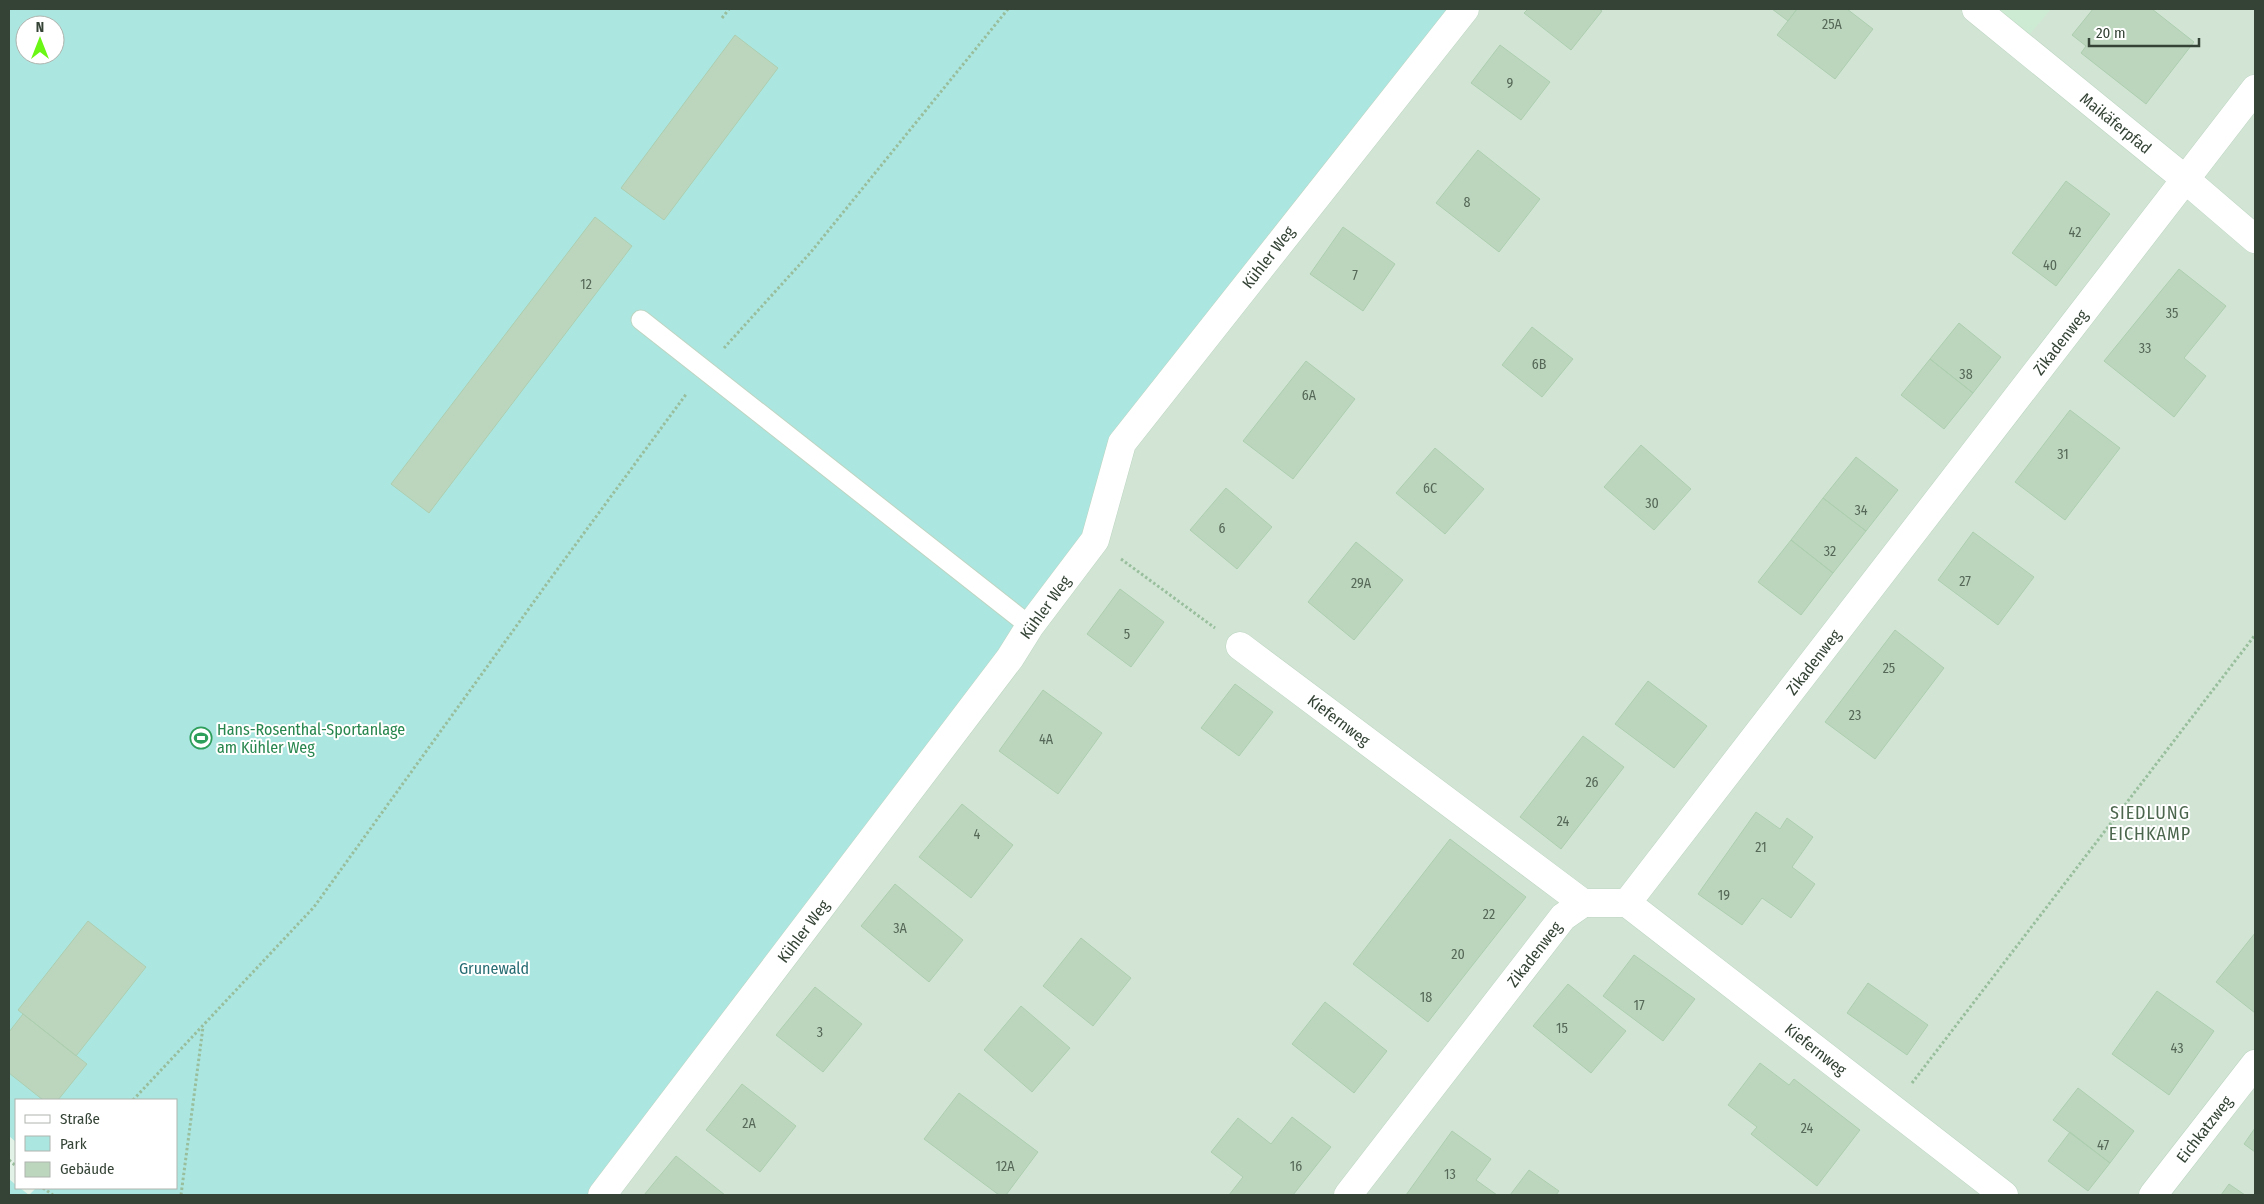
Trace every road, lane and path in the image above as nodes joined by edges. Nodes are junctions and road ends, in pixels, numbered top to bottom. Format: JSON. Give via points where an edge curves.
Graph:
{"nodes":[{"id":1,"x":729,"y":9,"type":"edge"},
{"id":2,"x":1008,"y":9,"type":"edge"},
{"id":3,"x":1465,"y":9,"type":"edge"},
{"id":4,"x":1976,"y":9,"type":"edge"},
{"id":5,"x":722,"y":18,"type":"dead end"},
{"id":6,"x":2255,"y":89,"type":"edge"},
{"id":7,"x":2185,"y":179,"type":"junction"},
{"id":8,"x":2255,"y":240,"type":"edge"},
{"id":9,"x":641,"y":320,"type":"dead end"},
{"id":10,"x":704,"y":370,"type":"junction"},
{"id":11,"x":1095,"y":540,"type":"junction"},
{"id":12,"x":1030,"y":626,"type":"junction"},
{"id":13,"x":2255,"y":635,"type":"edge"},
{"id":14,"x":1240,"y":646,"type":"joint"},
{"id":15,"x":1583,"y":903,"type":"junction"},
{"id":16,"x":1628,"y":903,"type":"junction"},
{"id":17,"x":203,"y":1026,"type":"junction"},
{"id":18,"x":2255,"y":1064,"type":"edge"},
{"id":19,"x":134,"y":1099,"type":"edge"},
{"id":20,"x":1893,"y":1109,"type":"junction"},
{"id":21,"x":45,"y":1189,"type":"edge"},
{"id":22,"x":48,"y":1191,"type":"joint"},
{"id":23,"x":53,"y":1195,"type":"edge"},
{"id":24,"x":181,"y":1195,"type":"edge"},
{"id":25,"x":602,"y":1195,"type":"edge"},
{"id":26,"x":1348,"y":1195,"type":"edge"},
{"id":27,"x":2004,"y":1195,"type":"edge"},
{"id":28,"x":2153,"y":1195,"type":"edge"}],
"edges":[{"from":1,"to":5,"type":"path"},
{"from":2,"to":10,"type":"path","via":[[811,252]]},
{"from":3,"to":11,"type":"street","name":"Kühler Weg","via":[[1122,443]]},
{"from":4,"to":7,"type":"street","name":"Maikäferpfad"},
{"from":6,"to":7,"type":"street","name":"Zikadenweg"},
{"from":7,"to":8,"type":"street","name":"Maikäferpfad"},
{"from":7,"to":16,"type":"street","name":"Zikadenweg"},
{"from":9,"to":10,"type":"lane"},
{"from":10,"to":12,"type":"lane"},
{"from":10,"to":17,"type":"path","via":[[314,907]]},
{"from":11,"to":12,"type":"street","name":"Kühler Weg"},
{"from":11,"to":14,"type":"path"},
{"from":12,"to":25,"type":"street","name":"Kühler Weg","via":[[1010,658]]},
{"from":13,"to":20,"type":"path"},
{"from":14,"to":15,"type":"street","name":"Kiefernweg"},
{"from":15,"to":16,"type":"street"},
{"from":15,"to":26,"type":"street","name":"Zikadenweg","via":[[1563,917]]},
{"from":16,"to":20,"type":"street","name":"Kiefernweg"},
{"from":17,"to":19,"type":"path"},
{"from":17,"to":24,"type":"path"},
{"from":18,"to":28,"type":"street","name":"Eichkatzweg"},
{"from":20,"to":27,"type":"street","name":"Kiefernweg"},
{"from":21,"to":22,"type":"path"},
{"from":22,"to":23,"type":"path"}]}
